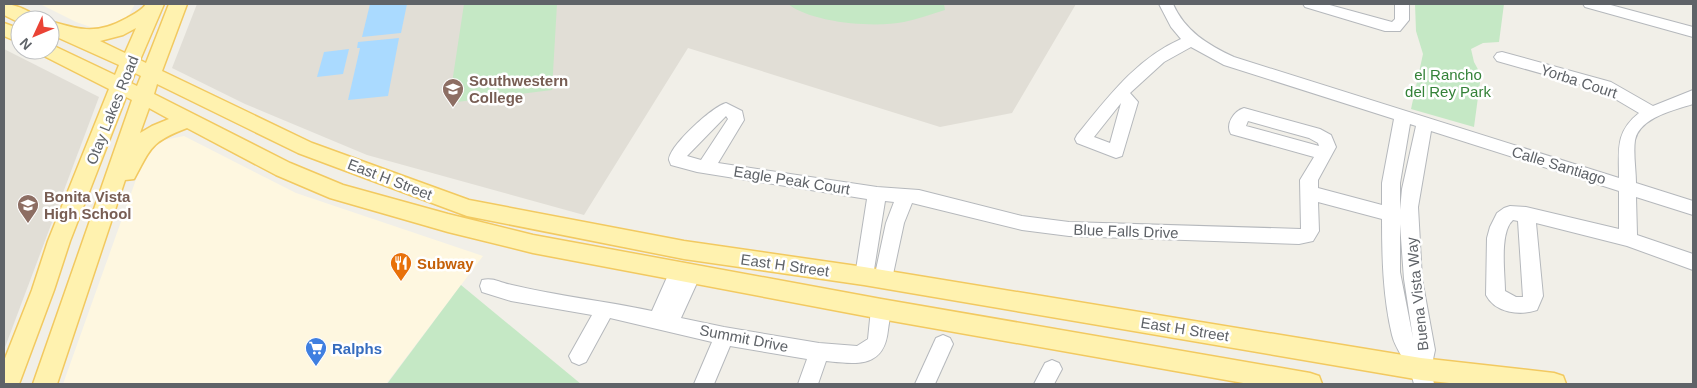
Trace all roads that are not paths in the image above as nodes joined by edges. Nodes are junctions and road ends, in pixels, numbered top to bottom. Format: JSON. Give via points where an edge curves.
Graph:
{"nodes":[{"id":1,"x":178,"y":4,"type":"edge"},
{"id":2,"x":1166,"y":4,"type":"edge"},
{"id":3,"x":1310,"y":4,"type":"edge"},
{"id":4,"x":1402,"y":4,"type":"edge"},
{"id":5,"x":1590,"y":4,"type":"edge"},
{"id":6,"x":153,"y":7,"type":"edge"},
{"id":7,"x":60,"y":30,"type":"edge"},
{"id":8,"x":1693,"y":32,"type":"edge"},
{"id":9,"x":70,"y":34,"type":"junction"},
{"id":10,"x":1192,"y":40,"type":"junction"},
{"id":11,"x":60,"y":56,"type":"edge"},
{"id":12,"x":1502,"y":57,"type":"dead end"},
{"id":13,"x":129,"y":63,"type":"junction"},
{"id":14,"x":152,"y":74,"type":"junction"},
{"id":15,"x":120,"y":85,"type":"junction"},
{"id":16,"x":1120,"y":94,"type":"dead end"},
{"id":17,"x":143,"y":96,"type":"junction"},
{"id":18,"x":1693,"y":96,"type":"edge"},
{"id":19,"x":1652,"y":113,"type":"junction"},
{"id":20,"x":1403,"y":116,"type":"junction"},
{"id":21,"x":188,"y":120,"type":"junction"},
{"id":22,"x":1425,"y":122,"type":"junction"},
{"id":23,"x":1323,"y":152,"type":"junction"},
{"id":24,"x":706,"y":167,"type":"dead end"},
{"id":25,"x":1309,"y":186,"type":"junction"},
{"id":26,"x":1626,"y":186,"type":"junction"},
{"id":27,"x":111,"y":192,"type":"junction"},
{"id":28,"x":877,"y":194,"type":"junction"},
{"id":29,"x":904,"y":196,"type":"junction"},
{"id":30,"x":1693,"y":208,"type":"edge"},
{"id":31,"x":1400,"y":211,"type":"junction"},
{"id":32,"x":1526,"y":214,"type":"junction"},
{"id":33,"x":1628,"y":239,"type":"junction"},
{"id":34,"x":1692,"y":263,"type":"edge"},
{"id":35,"x":686,"y":272,"type":"junction"},
{"id":36,"x":873,"y":277,"type":"junction"},
{"id":37,"x":490,"y":286,"type":"dead end"},
{"id":38,"x":605,"y":309,"type":"junction"},
{"id":39,"x":881,"y":309,"type":"junction"},
{"id":40,"x":663,"y":322,"type":"junction"},
{"id":41,"x":724,"y":336,"type":"junction"},
{"id":42,"x":943,"y":344,"type":"dead end"},
{"id":43,"x":819,"y":352,"type":"junction"},
{"id":44,"x":579,"y":356,"type":"dead end"},
{"id":45,"x":1422,"y":377,"type":"edge"},
{"id":46,"x":7,"y":384,"type":"edge"},
{"id":47,"x":45,"y":384,"type":"edge"},
{"id":48,"x":704,"y":384,"type":"edge"},
{"id":49,"x":808,"y":384,"type":"edge"},
{"id":50,"x":925,"y":384,"type":"edge"},
{"id":51,"x":1310,"y":384,"type":"edge"},
{"id":52,"x":1554,"y":384,"type":"edge"}],
"edges":[{"from":1,"to":14,"type":"main road","name":"Otay Lakes Road"},
{"from":2,"to":10,"type":"street","via":[[1177,24]]},
{"from":3,"to":4,"type":"street","via":[[1395,27],[1402,20]]},
{"from":5,"to":8,"type":"street"},
{"from":6,"to":9,"type":"main road","via":[[113,33]]},
{"from":6,"to":13,"type":"main road","name":"Otay Lakes Road"},
{"from":7,"to":9,"type":"main road","name":"East H Street"},
{"from":9,"to":13,"type":"main road","name":"East H Street"},
{"from":10,"to":16,"type":"street","via":[[1146,66]]},
{"from":10,"to":20,"type":"street","via":[[1229,61]]},
{"from":11,"to":15,"type":"main road","name":"East H Street"},
{"from":12,"to":19,"type":"street","name":"Yorba Court","via":[[1605,86]]},
{"from":13,"to":14,"type":"main road","name":"East H Street"},
{"from":13,"to":15,"type":"main road","name":"Otay Lakes Road"},
{"from":14,"to":17,"type":"main road","name":"Otay Lakes Road"},
{"from":14,"to":36,"type":"main road","name":"East H Street","via":[[305,148],[467,208],[684,250]]},
{"from":15,"to":17,"type":"main road","name":"East H Street"},
{"from":15,"to":46,"type":"main road","name":"Otay Lakes Road"},
{"from":17,"to":21,"type":"main road","name":"East H Street"},
{"from":17,"to":27,"type":"main road","name":"Otay Lakes Road"},
{"from":18,"to":19,"type":"street"},
{"from":19,"to":26,"type":"street","via":[[1639,120],[1627,140]]},
{"from":20,"to":22,"type":"street"},
{"from":20,"to":31,"type":"street","name":"Buena Vista Way","via":[[1391,183]]},
{"from":21,"to":27,"type":"main road","via":[[145,140],[126,175]]},
{"from":21,"to":35,"type":"main road","name":"East H Street","via":[[283,169],[338,192],[484,233]]},
{"from":22,"to":26,"type":"street","name":"Calle Santiago"},
{"from":22,"to":31,"type":"street","name":"Buena Vista Way","via":[[1411,189]]},
{"from":23,"to":23,"type":"street","via":[[1328,146],[1314,133],[1244,114],[1238,122],[1237,130]]},
{"from":23,"to":25,"type":"street"},
{"from":24,"to":28,"type":"street","name":"Eagle Peak Court"},
{"from":25,"to":29,"type":"street","name":"Blue Falls Drive","via":[[1310,231],[1307,236],[1299,238],[1069,229]]},
{"from":25,"to":31,"type":"street"},
{"from":26,"to":30,"type":"street","name":"Calle Santiago"},
{"from":26,"to":33,"type":"street"},
{"from":27,"to":47,"type":"main road","name":"Otay Lakes Road"},
{"from":28,"to":29,"type":"street","name":"Blue Falls Drive"},
{"from":28,"to":36,"type":"street"},
{"from":29,"to":36,"type":"street","via":[[891,238]]},
{"from":31,"to":45,"type":"street","name":"Buena Vista Way","via":[[1425,350]]},
{"from":32,"to":32,"type":"street","via":[[1533,296],[1526,306],[1508,304],[1496,295],[1496,237],[1500,221],[1510,213]]},
{"from":32,"to":33,"type":"street"},
{"from":33,"to":34,"type":"street"},
{"from":35,"to":39,"type":"main road","name":"East H Street"},
{"from":35,"to":40,"type":"street"},
{"from":36,"to":45,"type":"main road","name":"East H Street"},
{"from":37,"to":38,"type":"street","name":"Summit Drive","via":[[512,293]]},
{"from":38,"to":40,"type":"street","name":"Summit Drive"},
{"from":38,"to":44,"type":"street"},
{"from":39,"to":43,"type":"street","name":"Summit Drive","via":[[877,343],[866,353]]},
{"from":39,"to":51,"type":"main road","name":"East H Street"},
{"from":40,"to":41,"type":"street","name":"Summit Drive"},
{"from":41,"to":43,"type":"street","name":"Summit Drive"},
{"from":41,"to":48,"type":"street"},
{"from":42,"to":50,"type":"street"},
{"from":43,"to":49,"type":"street"},
{"from":45,"to":52,"type":"main road","name":"East H Street"}]}
